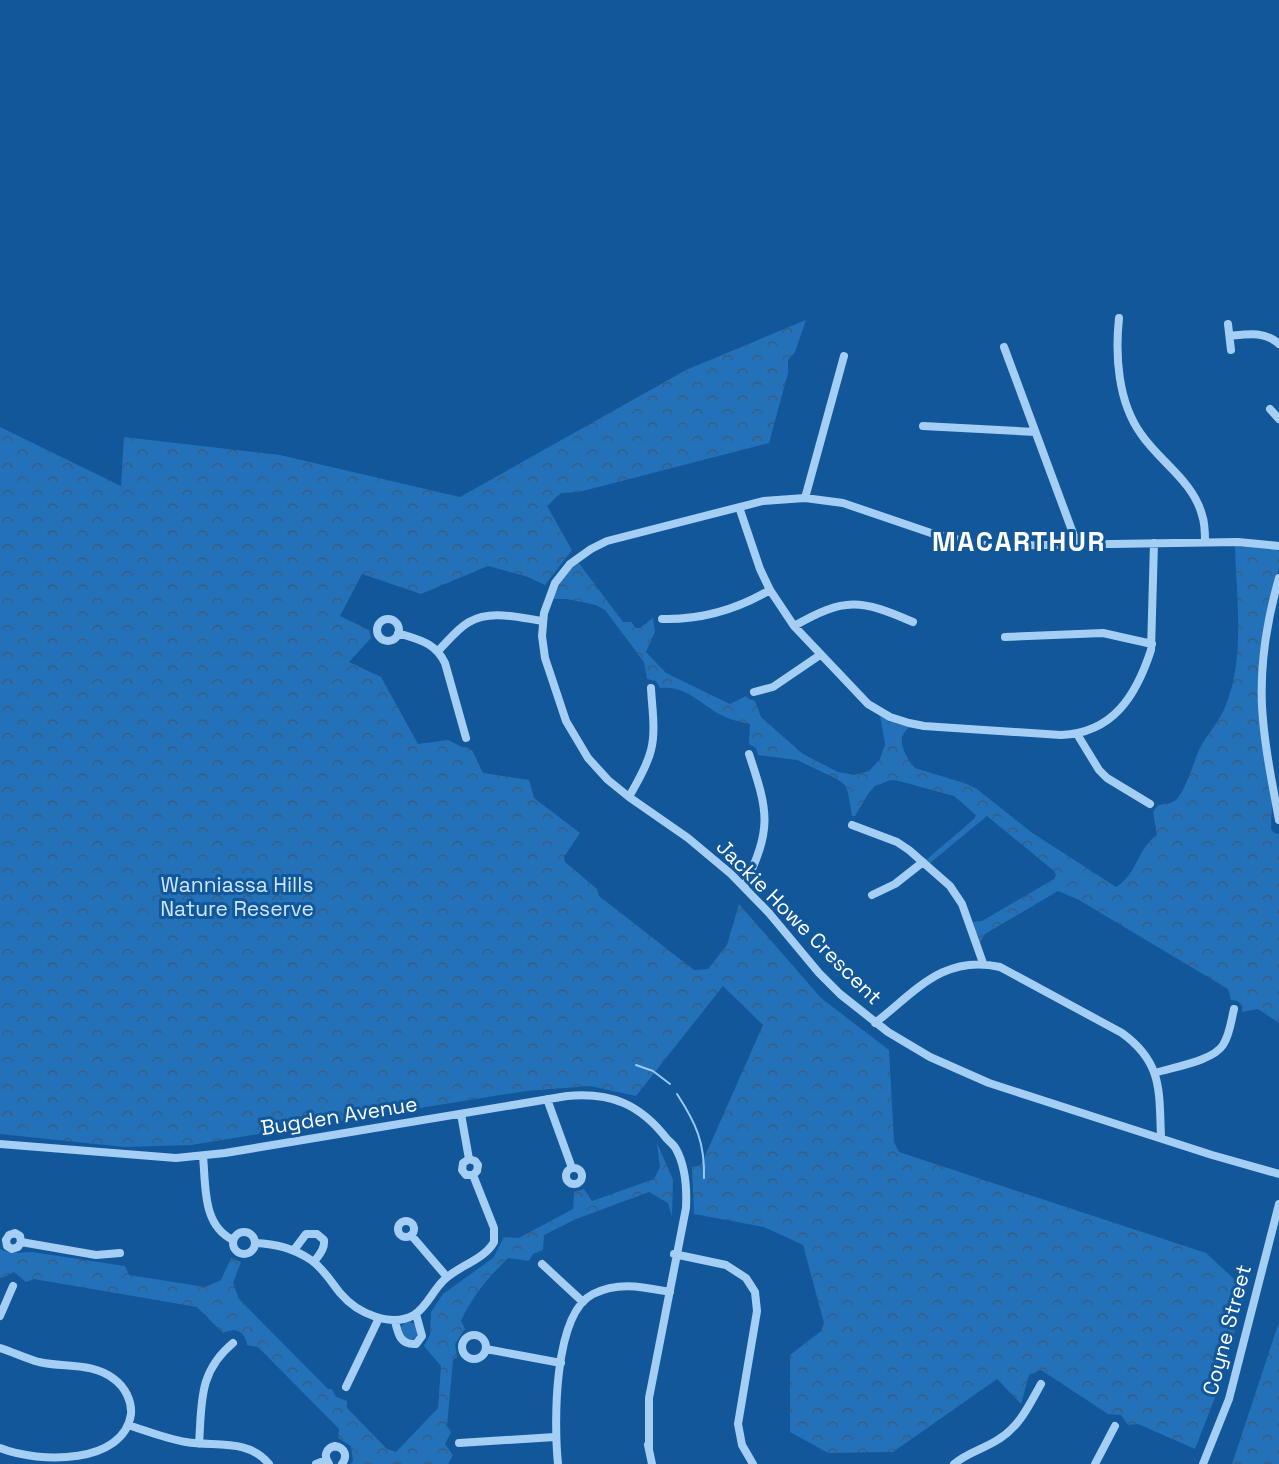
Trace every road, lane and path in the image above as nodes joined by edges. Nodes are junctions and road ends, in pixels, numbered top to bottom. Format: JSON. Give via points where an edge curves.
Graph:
{"nodes":[{"id":1,"x":1119,"y":318,"type":"dead end"},
{"id":2,"x":1228,"y":324,"type":"dead end"},
{"id":3,"x":1230,"y":336,"type":"junction"},
{"id":4,"x":1279,"y":344,"type":"edge"},
{"id":5,"x":1004,"y":347,"type":"dead end"},
{"id":6,"x":1231,"y":350,"type":"dead end"},
{"id":7,"x":844,"y":356,"type":"dead end"},
{"id":8,"x":1270,"y":410,"type":"dead end"},
{"id":9,"x":1279,"y":419,"type":"edge"},
{"id":10,"x":923,"y":426,"type":"dead end"},
{"id":11,"x":1035,"y":432,"type":"junction"},
{"id":12,"x":805,"y":498,"type":"junction"},
{"id":13,"x":740,"y":507,"type":"junction"},
{"id":14,"x":1205,"y":542,"type":"junction"},
{"id":15,"x":1154,"y":543,"type":"junction"},
{"id":16,"x":1077,"y":544,"type":"junction"},
{"id":17,"x":1279,"y":546,"type":"edge"},
{"id":18,"x":1279,"y":578,"type":"edge"},
{"id":19,"x":770,"y":590,"type":"junction"},
{"id":20,"x":662,"y":619,"type":"dead end"},
{"id":21,"x":543,"y":621,"type":"junction"},
{"id":22,"x":913,"y":621,"type":"dead end"},
{"id":23,"x":794,"y":626,"type":"junction"},
{"id":24,"x":398,"y":633,"type":"dead end"},
{"id":25,"x":1005,"y":637,"type":"dead end"},
{"id":26,"x":1152,"y":644,"type":"junction"},
{"id":27,"x":438,"y":651,"type":"junction"},
{"id":28,"x":820,"y":655,"type":"junction"},
{"id":29,"x":651,"y":688,"type":"dead end"},
{"id":30,"x":754,"y":692,"type":"dead end"},
{"id":31,"x":1077,"y":734,"type":"junction"},
{"id":32,"x":466,"y":738,"type":"dead end"},
{"id":33,"x":749,"y":754,"type":"dead end"},
{"id":34,"x":629,"y":798,"type":"junction"},
{"id":35,"x":1150,"y":804,"type":"dead end"},
{"id":36,"x":1279,"y":820,"type":"edge"},
{"id":37,"x":852,"y":825,"type":"dead end"},
{"id":38,"x":923,"y":862,"type":"junction"},
{"id":39,"x":744,"y":887,"type":"junction"},
{"id":40,"x":872,"y":895,"type":"dead end"},
{"id":41,"x":983,"y":963,"type":"junction"},
{"id":42,"x":1234,"y":1009,"type":"dead end"},
{"id":43,"x":875,"y":1023,"type":"junction"},
{"id":44,"x":1155,"y":1073,"type":"junction"},
{"id":45,"x":547,"y":1099,"type":"junction"},
{"id":46,"x":461,"y":1114,"type":"junction"},
{"id":47,"x":1161,"y":1137,"type":"junction"},
{"id":48,"x":0,"y":1144,"type":"edge"},
{"id":49,"x":203,"y":1156,"type":"junction"},
{"id":50,"x":469,"y":1159,"type":"junction"},
{"id":51,"x":572,"y":1168,"type":"dead end"},
{"id":52,"x":1279,"y":1173,"type":"edge"},
{"id":53,"x":473,"y":1175,"type":"junction"},
{"id":54,"x":1279,"y":1204,"type":"edge"},
{"id":55,"x":411,"y":1235,"type":"dead end"},
{"id":56,"x":3,"y":1239,"type":"edge"},
{"id":57,"x":233,"y":1240,"type":"junction"},
{"id":58,"x":255,"y":1243,"type":"junction"},
{"id":59,"x":294,"y":1250,"type":"junction"},
{"id":60,"x":120,"y":1253,"type":"dead end"},
{"id":61,"x":675,"y":1254,"type":"junction"},
{"id":62,"x":314,"y":1262,"type":"junction"},
{"id":63,"x":542,"y":1264,"type":"dead end"},
{"id":64,"x":447,"y":1277,"type":"junction"},
{"id":65,"x":13,"y":1286,"type":"dead end"},
{"id":66,"x":668,"y":1292,"type":"junction"},
{"id":67,"x":583,"y":1302,"type":"junction"},
{"id":68,"x":416,"y":1314,"type":"junction"},
{"id":69,"x":0,"y":1316,"type":"edge"},
{"id":70,"x":379,"y":1318,"type":"junction"},
{"id":71,"x":395,"y":1321,"type":"junction"},
{"id":72,"x":233,"y":1343,"type":"dead end"},
{"id":73,"x":0,"y":1348,"type":"edge"},
{"id":74,"x":486,"y":1349,"type":"dead end"},
{"id":75,"x":561,"y":1363,"type":"junction"},
{"id":76,"x":1041,"y":1384,"type":"dead end"},
{"id":77,"x":346,"y":1388,"type":"dead end"},
{"id":78,"x":128,"y":1425,"type":"junction"},
{"id":79,"x":1115,"y":1426,"type":"dead end"},
{"id":80,"x":555,"y":1437,"type":"junction"},
{"id":81,"x":459,"y":1443,"type":"dead end"},
{"id":82,"x":199,"y":1444,"type":"junction"},
{"id":83,"x":0,"y":1448,"type":"edge"},
{"id":84,"x":57,"y":1462,"type":"edge"},
{"id":85,"x":327,"y":1462,"type":"edge"},
{"id":86,"x":269,"y":1464,"type":"edge"},
{"id":87,"x":316,"y":1464,"type":"edge"},
{"id":88,"x":342,"y":1464,"type":"edge"},
{"id":89,"x":558,"y":1464,"type":"edge"},
{"id":90,"x":652,"y":1464,"type":"edge"},
{"id":91,"x":753,"y":1464,"type":"edge"},
{"id":92,"x":954,"y":1464,"type":"edge"},
{"id":93,"x":1095,"y":1464,"type":"edge"},
{"id":94,"x":1203,"y":1464,"type":"edge"}],
"edges":[{"from":1,"to":14,"type":"street","via":[[1117,344],[1128,410],[1144,439],[1197,500]]},
{"from":2,"to":3,"type":"street"},
{"from":3,"to":4,"type":"street","via":[[1258,333]]},
{"from":3,"to":6,"type":"street"},
{"from":5,"to":11,"type":"street"},
{"from":7,"to":12,"type":"street"},
{"from":8,"to":9,"type":"street"},
{"from":10,"to":11,"type":"street"},
{"from":11,"to":16,"type":"street"},
{"from":12,"to":13,"type":"street","name":"Jackie Howe Crescent"},
{"from":12,"to":16,"type":"street","name":"Jackie Howe Crescent","via":[[843,503],[931,534],[978,544]]},
{"from":13,"to":19,"type":"street"},
{"from":13,"to":21,"type":"street","name":"Jackie Howe Crescent","via":[[615,538],[591,549],[560,576],[548,598]]},
{"from":14,"to":15,"type":"street","name":"Jackie Howe Crescent"},
{"from":14,"to":17,"type":"street","name":"Jackie Howe Crescent"},
{"from":15,"to":16,"type":"street","name":"Jackie Howe Crescent"},
{"from":15,"to":26,"type":"street"},
{"from":18,"to":36,"type":"street","via":[[1266,640],[1262,690],[1265,740]]},
{"from":19,"to":20,"type":"street","via":[[732,609],[688,620]]},
{"from":19,"to":23,"type":"street"},
{"from":21,"to":27,"type":"street","via":[[485,616],[464,625]]},
{"from":21,"to":34,"type":"street","name":"Jackie Howe Crescent","via":[[545,658],[566,721],[598,771]]},
{"from":22,"to":23,"type":"street","via":[[874,606],[846,604],[821,610]]},
{"from":23,"to":28,"type":"street"},
{"from":24,"to":27,"type":"street"},
{"from":25,"to":26,"type":"street","via":[[1103,633]]},
{"from":26,"to":31,"type":"street","via":[[1147,662],[1121,709],[1099,727]]},
{"from":27,"to":32,"type":"street"},
{"from":28,"to":30,"type":"street","via":[[773,687]]},
{"from":28,"to":31,"type":"street","via":[[868,704],[902,721]]},
{"from":29,"to":34,"type":"street","via":[[652,749]]},
{"from":31,"to":35,"type":"street","via":[[1107,778]]},
{"from":33,"to":39,"type":"street","via":[[762,794],[765,820],[762,845]]},
{"from":34,"to":39,"type":"street","name":"Jackie Howe Crescent","via":[[688,838]]},
{"from":37,"to":38,"type":"street","via":[[897,843]]},
{"from":38,"to":40,"type":"street","via":[[895,884]]},
{"from":38,"to":41,"type":"street","via":[[958,898]]},
{"from":39,"to":43,"type":"street","name":"Jackie Howe Crescent","via":[[840,994]]},
{"from":41,"to":43,"type":"street","via":[[943,971]]},
{"from":41,"to":44,"type":"street","via":[[1011,972],[1122,1033],[1143,1051]]},
{"from":42,"to":44,"type":"street","via":[[1228,1035],[1218,1051]]},
{"from":43,"to":47,"type":"street","name":"Jackie Howe Crescent","via":[[959,1071]]},
{"from":44,"to":47,"type":"street"},
{"from":45,"to":46,"type":"street","name":"Bugden Avenue"},
{"from":45,"to":51,"type":"street"},
{"from":45,"to":61,"type":"street","name":"Bugden Avenue","via":[[583,1094],[616,1099],[639,1110],[668,1139],[681,1176],[685,1207]]},
{"from":46,"to":49,"type":"street","name":"Bugden Avenue"},
{"from":46,"to":50,"type":"street"},
{"from":47,"to":52,"type":"street","name":"Jackie Howe Crescent"},
{"from":48,"to":49,"type":"street","name":"Bugden Avenue","via":[[176,1158]]},
{"from":49,"to":57,"type":"street","via":[[209,1215],[216,1227]]},
{"from":50,"to":53,"type":"street","via":[[478,1165]]},
{"from":50,"to":53,"type":"street","via":[[462,1170]]},
{"from":53,"to":64,"type":"street","via":[[494,1228],[494,1242],[485,1253]]},
{"from":54,"to":94,"type":"street","name":"Coyne Street","via":[[1229,1399]]},
{"from":55,"to":64,"type":"street"},
{"from":56,"to":60,"type":"street","via":[[15,1233],[21,1242],[96,1255]]},
{"from":57,"to":58,"type":"street","via":[[243,1232],[252,1235]]},
{"from":57,"to":58,"type":"street","via":[[235,1249],[242,1253],[251,1251]]},
{"from":58,"to":59,"type":"street"},
{"from":59,"to":62,"type":"street"},
{"from":59,"to":62,"type":"street","via":[[306,1234],[317,1234],[324,1244]]},
{"from":61,"to":66,"type":"street","name":"Bugden Avenue"},
{"from":61,"to":91,"type":"street","via":[[726,1265],[746,1278],[755,1292],[757,1311],[738,1424],[741,1445]]},
{"from":62,"to":70,"type":"street","via":[[349,1302]]},
{"from":63,"to":67,"type":"street"},
{"from":64,"to":68,"type":"street"},
{"from":65,"to":69,"type":"street"},
{"from":66,"to":67,"type":"street","via":[[619,1285]]},
{"from":66,"to":90,"type":"street","name":"Bugden Avenue","via":[[646,1408],[645,1430]]},
{"from":67,"to":75,"type":"street","via":[[569,1326]]},
{"from":68,"to":71,"type":"street"},
{"from":68,"to":71,"type":"street","via":[[422,1336],[416,1344],[399,1338]]},
{"from":70,"to":71,"type":"street"},
{"from":70,"to":77,"type":"street"},
{"from":72,"to":82,"type":"street","via":[[213,1363],[205,1381]]},
{"from":73,"to":78,"type":"street","via":[[39,1362],[88,1367],[105,1373],[128,1396]]},
{"from":74,"to":75,"type":"street"},
{"from":75,"to":80,"type":"street"},
{"from":76,"to":92,"type":"street","via":[[1011,1431]]},
{"from":78,"to":82,"type":"street"},
{"from":78,"to":84,"type":"street","via":[[121,1440],[103,1454]]},
{"from":79,"to":93,"type":"street"},
{"from":80,"to":81,"type":"street"},
{"from":80,"to":89,"type":"street"},
{"from":82,"to":86,"type":"street","via":[[245,1448]]},
{"from":83,"to":84,"type":"street"},
{"from":85,"to":87,"type":"street"},
{"from":85,"to":88,"type":"street","via":[[326,1452],[335,1446],[346,1456]]}]}
